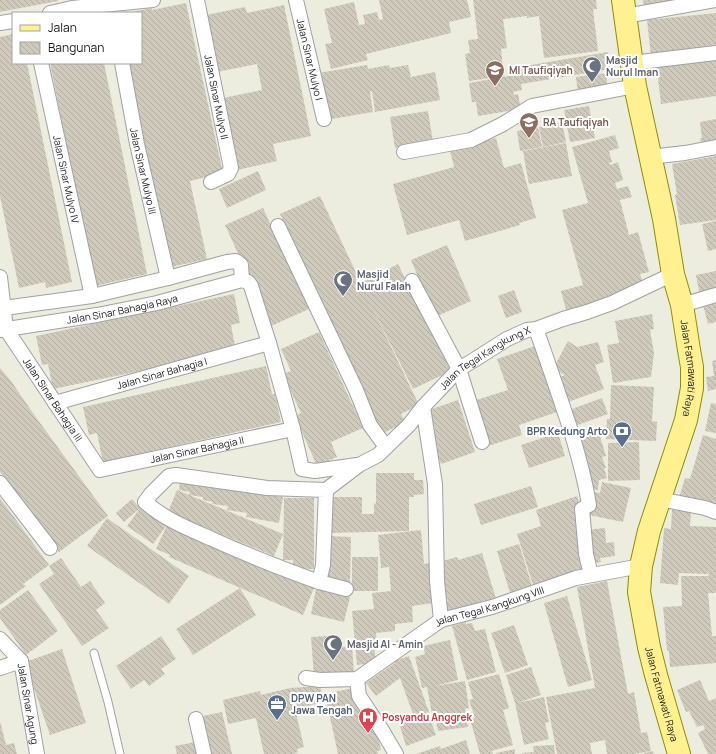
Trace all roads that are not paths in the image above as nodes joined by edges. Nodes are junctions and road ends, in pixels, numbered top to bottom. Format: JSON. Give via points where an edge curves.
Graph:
{"nodes":[{"id":1,"x":152,"y":0,"type":"edge"},
{"id":2,"x":197,"y":0,"type":"edge"},
{"id":3,"x":296,"y":0,"type":"edge"},
{"id":4,"x":716,"y":0,"type":"edge"},
{"id":5,"x":624,"y":8,"type":"edge"},
{"id":6,"x":111,"y":9,"type":"edge"},
{"id":7,"x":54,"y":12,"type":"edge"},
{"id":8,"x":12,"y":21,"type":"edge"},
{"id":9,"x":0,"y":23,"type":"edge"},
{"id":10,"x":716,"y":53,"type":"edge"},
{"id":11,"x":632,"y":63,"type":"junction"},
{"id":12,"x":41,"y":64,"type":"edge"},
{"id":13,"x":122,"y":64,"type":"edge"},
{"id":14,"x":635,"y":86,"type":"junction"},
{"id":15,"x":324,"y":119,"type":"dead end"},
{"id":16,"x":716,"y":147,"type":"edge"},
{"id":17,"x":404,"y":152,"type":"dead end"},
{"id":18,"x":650,"y":157,"type":"junction"},
{"id":19,"x":211,"y":182,"type":"dead end"},
{"id":20,"x":278,"y":226,"type":"dead end"},
{"id":21,"x":673,"y":274,"type":"junction"},
{"id":22,"x":0,"y":277,"type":"edge"},
{"id":23,"x":168,"y":278,"type":"junction"},
{"id":24,"x":242,"y":280,"type":"junction"},
{"id":25,"x":412,"y":281,"type":"dead end"},
{"id":26,"x":716,"y":295,"type":"edge"},
{"id":27,"x":92,"y":296,"type":"junction"},
{"id":28,"x":682,"y":305,"type":"junction"},
{"id":29,"x":4,"y":308,"type":"junction"},
{"id":30,"x":3,"y":330,"type":"edge"},
{"id":31,"x":536,"y":330,"type":"junction"},
{"id":32,"x":269,"y":343,"type":"junction"},
{"id":33,"x":459,"y":369,"type":"junction"},
{"id":34,"x":55,"y":403,"type":"junction"},
{"id":35,"x":423,"y":407,"type":"junction"},
{"id":36,"x":293,"y":429,"type":"junction"},
{"id":37,"x":482,"y":442,"type":"dead end"},
{"id":38,"x":386,"y":447,"type":"junction"},
{"id":39,"x":359,"y":464,"type":"junction"},
{"id":40,"x":100,"y":470,"type":"joint"},
{"id":41,"x":0,"y":483,"type":"edge"},
{"id":42,"x":326,"y":490,"type":"junction"},
{"id":43,"x":660,"y":498,"type":"junction"},
{"id":44,"x":716,"y":512,"type":"edge"},
{"id":45,"x":50,"y":548,"type":"dead end"},
{"id":46,"x":641,"y":566,"type":"junction"},
{"id":47,"x":590,"y":575,"type":"junction"},
{"id":48,"x":320,"y":582,"type":"junction"},
{"id":49,"x":346,"y":589,"type":"dead end"},
{"id":50,"x":441,"y":620,"type":"junction"},
{"id":51,"x":0,"y":639,"type":"edge"},
{"id":52,"x":94,"y":653,"type":"dead end"},
{"id":53,"x":21,"y":660,"type":"junction"},
{"id":54,"x":0,"y":668,"type":"edge"},
{"id":55,"x":306,"y":678,"type":"dead end"},
{"id":56,"x":356,"y":680,"type":"junction"},
{"id":57,"x":196,"y":719,"type":"dead end"},
{"id":58,"x":37,"y":754,"type":"edge"},
{"id":59,"x":120,"y":754,"type":"edge"},
{"id":60,"x":204,"y":754,"type":"edge"},
{"id":61,"x":396,"y":754,"type":"edge"},
{"id":62,"x":679,"y":754,"type":"edge"}],
"edges":[{"from":1,"to":6,"type":"street"},
{"from":2,"to":19,"type":"street","name":"Jalan Sinar Mulyo II","via":[[231,168],[228,174]]},
{"from":3,"to":15,"type":"street","name":"Jalan Sinar Mulyo I"},
{"from":4,"to":5,"type":"street"},
{"from":5,"to":11,"type":"main road","name":"Jalan Fatmawati Raya"},
{"from":6,"to":7,"type":"street","via":[[72,8]]},
{"from":8,"to":9,"type":"street"},
{"from":10,"to":11,"type":"street"},
{"from":11,"to":14,"type":"main road","name":"Jalan Fatmawati Raya"},
{"from":12,"to":27,"type":"street","name":"Jalan Sinar Mulyo IV"},
{"from":13,"to":23,"type":"street","name":"Jalan Sinar Mulyo III"},
{"from":14,"to":17,"type":"street","via":[[532,106],[471,140]]},
{"from":14,"to":18,"type":"main road","name":"Jalan Fatmawati Raya"},
{"from":16,"to":18,"type":"street"},
{"from":18,"to":21,"type":"main road","name":"Jalan Fatmawati Raya"},
{"from":20,"to":38,"type":"street","via":[[370,425]]},
{"from":21,"to":28,"type":"main road","name":"Jalan Fatmawati Raya"},
{"from":21,"to":31,"type":"street","name":"Jalan Tegal Kangkung X","via":[[612,303]]},
{"from":22,"to":29,"type":"street"},
{"from":23,"to":24,"type":"street","via":[[236,261],[242,265]]},
{"from":23,"to":27,"type":"street"},
{"from":24,"to":30,"type":"street","name":"Jalan Sinar Bahagia Raya","via":[[157,303]]},
{"from":24,"to":32,"type":"street","via":[[251,286]]},
{"from":25,"to":33,"type":"street"},
{"from":26,"to":28,"type":"street"},
{"from":27,"to":29,"type":"street"},
{"from":28,"to":43,"type":"main road","name":"Jalan Fatmawati Raya","via":[[692,367],[692,388],[686,420]]},
{"from":29,"to":30,"type":"street"},
{"from":30,"to":34,"type":"street","name":"Jalan Sinar Bahagia III"},
{"from":31,"to":33,"type":"street","name":"Jalan Tegal Kangkung X","via":[[527,330],[507,340]]},
{"from":31,"to":47,"type":"street","via":[[557,387],[585,480],[589,505],[582,509]]},
{"from":32,"to":34,"type":"street","name":"Jalan Sinar Bahagia I"},
{"from":32,"to":36,"type":"street"},
{"from":33,"to":35,"type":"street","name":"Jalan Tegal Kangkung X"},
{"from":33,"to":37,"type":"street"},
{"from":34,"to":40,"type":"street","name":"Jalan Sinar Bahagia III"},
{"from":35,"to":38,"type":"street","name":"Jalan Tegal Kangkung X"},
{"from":35,"to":50,"type":"street","via":[[435,484],[437,581]]},
{"from":36,"to":39,"type":"street","via":[[302,469],[315,471]]},
{"from":36,"to":40,"type":"street","name":"Jalan Sinar Bahagia II"},
{"from":38,"to":39,"type":"street","name":"Jalan Tegal Kangkung X","via":[[378,455]]},
{"from":39,"to":42,"type":"street","name":"Jalan Tegal Kangkung X"},
{"from":41,"to":45,"type":"street"},
{"from":42,"to":48,"type":"street"},
{"from":42,"to":48,"type":"street","via":[[267,488],[176,475],[169,476],[146,502],[155,511],[189,529]]},
{"from":43,"to":44,"type":"street"},
{"from":43,"to":46,"type":"main road","name":"Jalan Fatmawati Raya"},
{"from":46,"to":47,"type":"street","name":"Jalan Tegal Kangkung VIII"},
{"from":46,"to":62,"type":"main road","name":"Jalan Fatmawati Raya","via":[[639,592],[649,646]]},
{"from":47,"to":50,"type":"street","name":"Jalan Tegal Kangkung VIII","via":[[492,607]]},
{"from":48,"to":49,"type":"street"},
{"from":50,"to":56,"type":"street","name":"Jalan Tegal Kangkung VIII"},
{"from":51,"to":53,"type":"street","name":"Jalan Sinar Agung"},
{"from":52,"to":59,"type":"lane"},
{"from":53,"to":54,"type":"street"},
{"from":53,"to":58,"type":"street","name":"Jalan Sinar Agung"},
{"from":55,"to":56,"type":"street"},
{"from":56,"to":61,"type":"street","via":[[359,696]]},
{"from":57,"to":60,"type":"street"}]}
